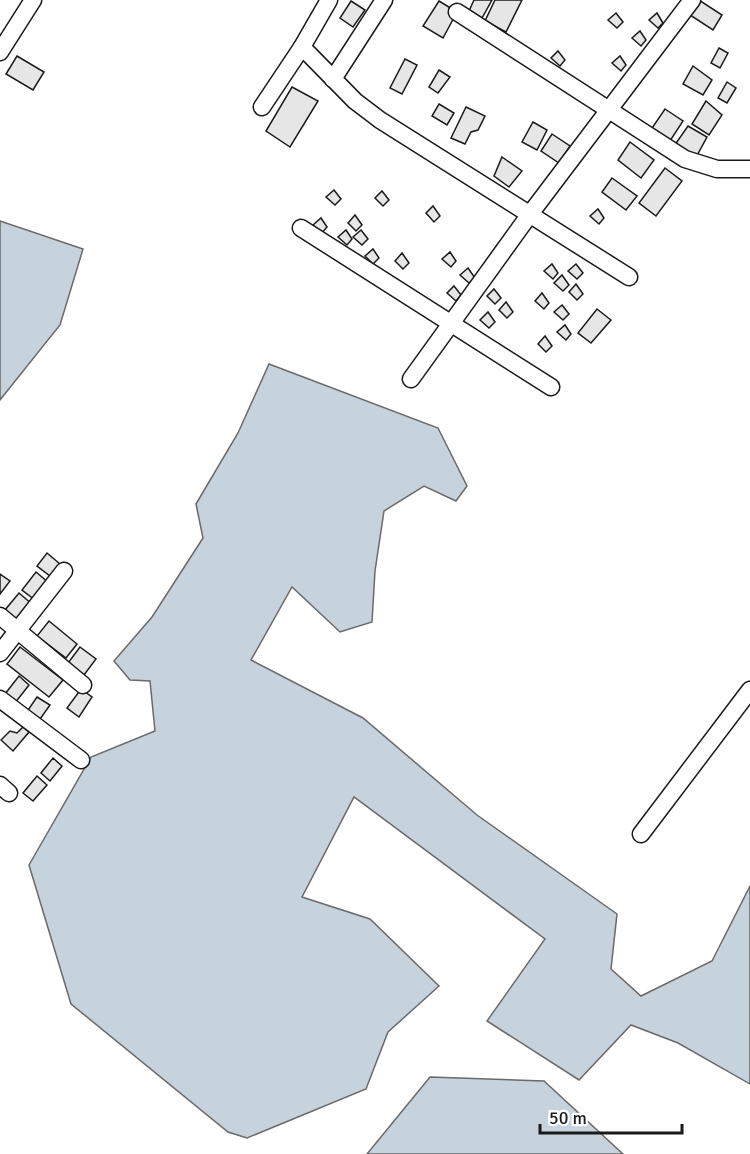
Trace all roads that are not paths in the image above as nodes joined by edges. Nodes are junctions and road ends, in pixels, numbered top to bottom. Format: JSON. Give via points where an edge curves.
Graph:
{"nodes":[{"id":1,"x":33,"y":0,"type":"edge"},
{"id":2,"x":329,"y":0,"type":"edge"},
{"id":3,"x":384,"y":0,"type":"edge"},
{"id":4,"x":692,"y":0,"type":"edge"},
{"id":5,"x":458,"y":12,"type":"dead end"},
{"id":6,"x":302,"y":47,"type":"junction"},
{"id":7,"x":0,"y":52,"type":"edge"},
{"id":8,"x":333,"y":79,"type":"junction"},
{"id":9,"x":262,"y":107,"type":"dead end"},
{"id":10,"x":608,"y":110,"type":"junction"},
{"id":11,"x":750,"y":169,"type":"edge"},
{"id":12,"x":530,"y":213,"type":"junction"},
{"id":13,"x":302,"y":228,"type":"dead end"},
{"id":14,"x":629,"y":277,"type":"dead end"},
{"id":15,"x":451,"y":322,"type":"junction"},
{"id":16,"x":411,"y":379,"type":"dead end"},
{"id":17,"x":551,"y":387,"type":"dead end"},
{"id":18,"x":64,"y":571,"type":"dead end"},
{"id":19,"x":0,"y":616,"type":"edge"},
{"id":20,"x":18,"y":631,"type":"junction"},
{"id":21,"x":0,"y":653,"type":"edge"},
{"id":22,"x":83,"y":685,"type":"dead end"},
{"id":23,"x":750,"y":690,"type":"edge"},
{"id":24,"x":0,"y":699,"type":"edge"},
{"id":25,"x":81,"y":760,"type":"dead end"},
{"id":26,"x":641,"y":834,"type":"dead end"}],
"edges":[{"from":1,"to":7,"type":"street"},
{"from":2,"to":6,"type":"street"},
{"from":3,"to":8,"type":"street"},
{"from":4,"to":10,"type":"street"},
{"from":5,"to":10,"type":"street"},
{"from":6,"to":8,"type":"street"},
{"from":6,"to":9,"type":"street"},
{"from":8,"to":12,"type":"street","via":[[380,120]]},
{"from":10,"to":11,"type":"street","via":[[700,166]]},
{"from":10,"to":12,"type":"street"},
{"from":12,"to":14,"type":"street"},
{"from":12,"to":15,"type":"street"},
{"from":13,"to":15,"type":"street"},
{"from":15,"to":16,"type":"street"},
{"from":15,"to":17,"type":"street"},
{"from":18,"to":20,"type":"street"},
{"from":19,"to":20,"type":"street"},
{"from":20,"to":21,"type":"street"},
{"from":20,"to":22,"type":"street"},
{"from":23,"to":26,"type":"street"},
{"from":24,"to":25,"type":"street"}]}
